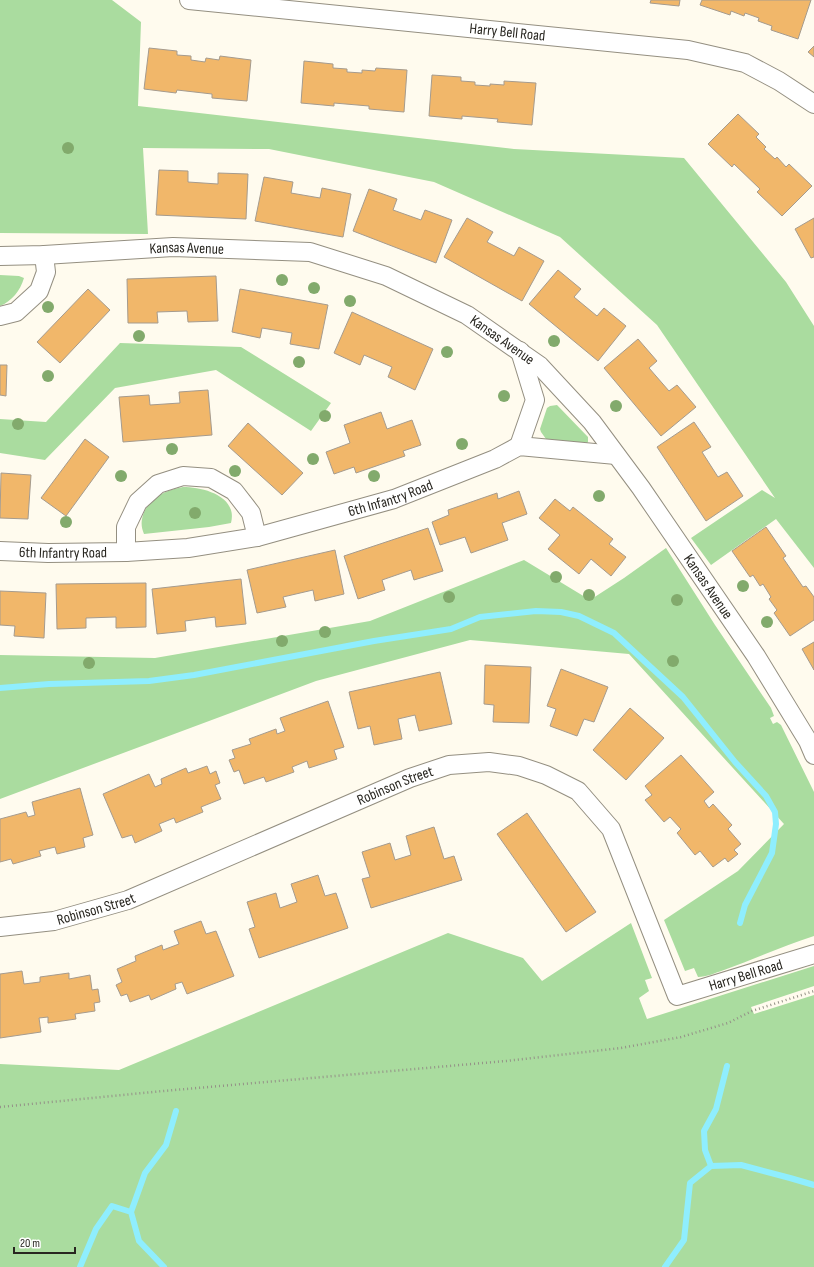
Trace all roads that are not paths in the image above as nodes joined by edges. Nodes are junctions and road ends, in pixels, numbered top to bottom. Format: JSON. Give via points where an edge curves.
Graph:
{"nodes":[{"id":1,"x":189,"y":0,"type":"edge"},
{"id":2,"x":814,"y":104,"type":"edge"},
{"id":3,"x":44,"y":255,"type":"junction"},
{"id":4,"x":0,"y":256,"type":"edge"},
{"id":5,"x":0,"y":316,"type":"edge"},
{"id":6,"x":520,"y":351,"type":"junction"},
{"id":7,"x":519,"y":446,"type":"junction"},
{"id":8,"x":616,"y":455,"type":"junction"},
{"id":9,"x":257,"y":537,"type":"junction"},
{"id":10,"x":0,"y":551,"type":"edge"},
{"id":11,"x":126,"y":552,"type":"junction"},
{"id":12,"x":814,"y":755,"type":"edge"},
{"id":13,"x":0,"y":927,"type":"edge"},
{"id":14,"x":814,"y":954,"type":"edge"},
{"id":15,"x":677,"y":996,"type":"joint"}],
"edges":[{"from":1,"to":2,"type":"street","name":"Harry Bell Road","via":[[688,50],[745,63]]},
{"from":3,"to":4,"type":"street","name":"Kansas Avenue"},
{"from":3,"to":5,"type":"street","via":[[46,272],[39,291],[16,312]]},
{"from":3,"to":6,"type":"street","name":"Kansas Avenue","via":[[173,247],[310,252],[386,276],[467,315]]},
{"from":6,"to":7,"type":"street","via":[[535,400]]},
{"from":6,"to":8,"type":"street","name":"Kansas Avenue","via":[[540,366],[592,422]]},
{"from":7,"to":8,"type":"street"},
{"from":7,"to":9,"type":"street","name":"6th Infantry Road","via":[[495,459],[394,499]]},
{"from":8,"to":12,"type":"street","name":"Kansas Avenue","via":[[642,488],[756,656]]},
{"from":9,"to":11,"type":"street","name":"6th Infantry Road","via":[[188,548]]},
{"from":9,"to":11,"type":"street","name":"6th Infantry Road","via":[[251,513],[234,491],[211,478],[183,476],[158,484],[138,502],[126,527]]},
{"from":10,"to":11,"type":"street","name":"6th Infantry Road"},
{"from":13,"to":15,"type":"street","name":"Robinson Street","via":[[54,921],[128,900],[410,778],[449,765],[489,762],[519,766],[546,775],[578,791],[611,829]]},
{"from":14,"to":15,"type":"street","name":"Harry Bell Road"}]}
